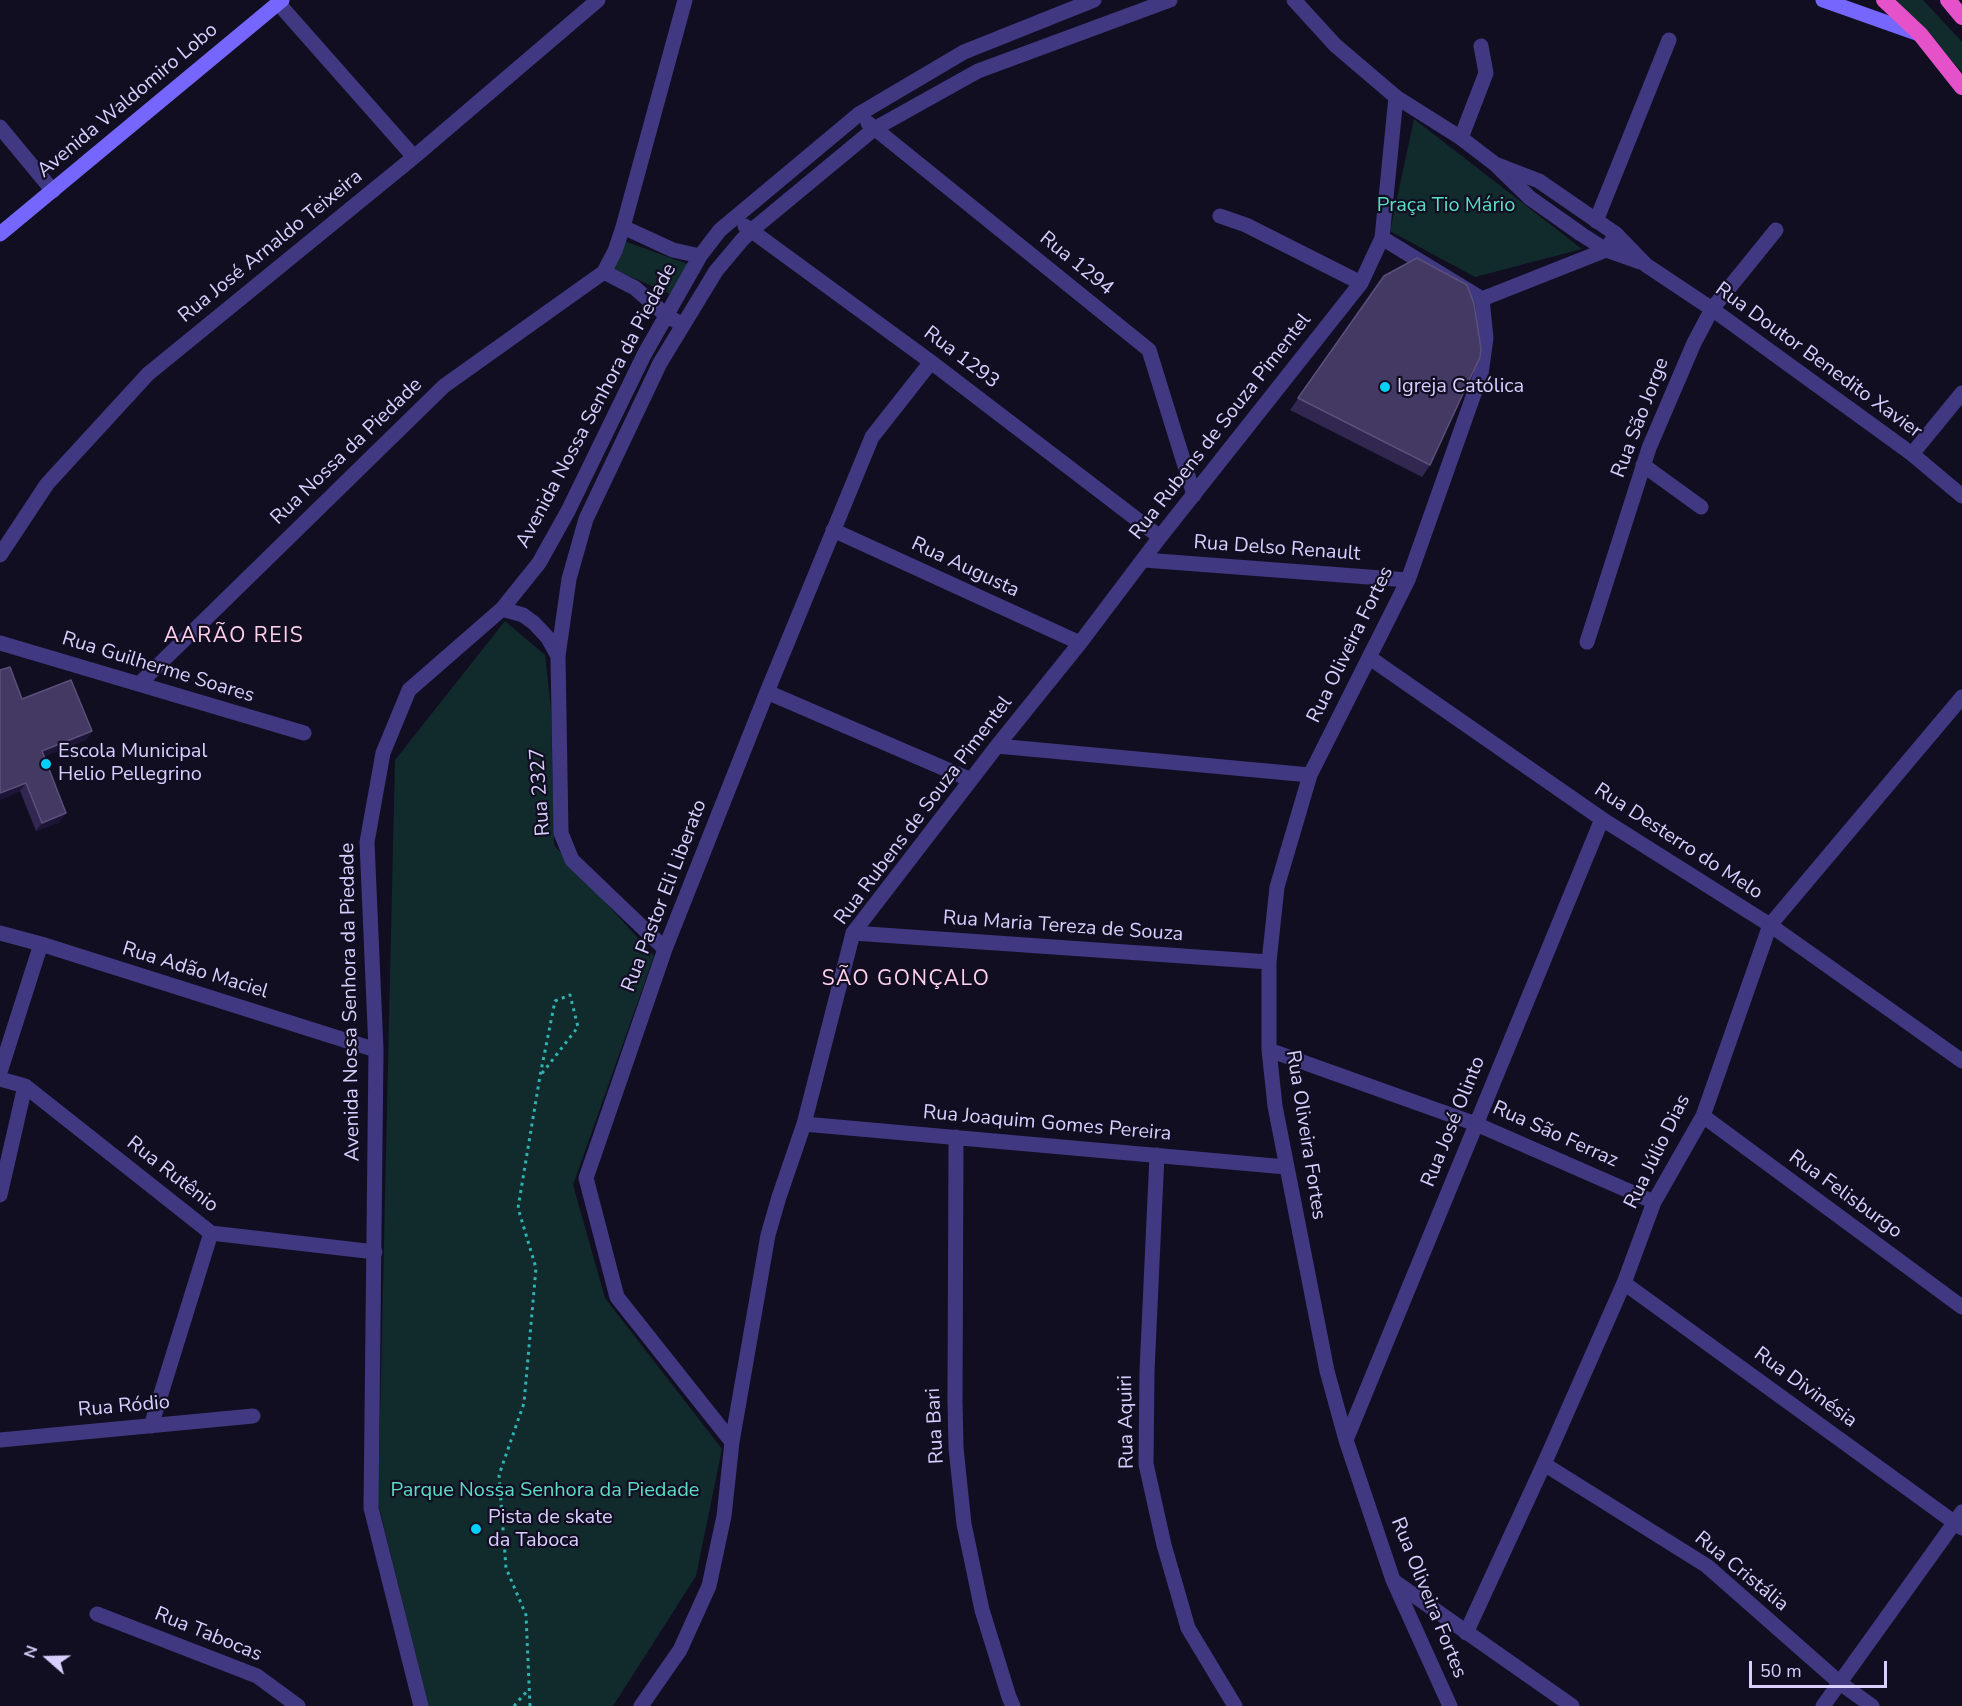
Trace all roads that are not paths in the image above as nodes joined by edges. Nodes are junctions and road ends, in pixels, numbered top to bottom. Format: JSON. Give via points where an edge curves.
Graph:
{"nodes":[{"id":1,"x":598,"y":0,"type":"edge"},
{"id":2,"x":685,"y":0,"type":"edge"},
{"id":3,"x":1094,"y":0,"type":"edge"},
{"id":4,"x":1170,"y":0,"type":"edge"},
{"id":5,"x":1294,"y":0,"type":"edge"},
{"id":6,"x":1823,"y":0,"type":"edge"},
{"id":7,"x":1884,"y":0,"type":"edge"},
{"id":8,"x":1948,"y":0,"type":"edge"},
{"id":9,"x":280,"y":2,"type":"edge"},
{"id":10,"x":1962,"y":18,"type":"edge"},
{"id":11,"x":1920,"y":34,"type":"junction"},
{"id":12,"x":1669,"y":40,"type":"dead end"},
{"id":13,"x":1481,"y":46,"type":"dead end"},
{"id":14,"x":1962,"y":87,"type":"edge"},
{"id":15,"x":1396,"y":97,"type":"junction"},
{"id":16,"x":859,"y":114,"type":"junction"},
{"id":17,"x":0,"y":128,"type":"edge"},
{"id":18,"x":874,"y":129,"type":"junction"},
{"id":19,"x":1461,"y":138,"type":"junction"},
{"id":20,"x":414,"y":157,"type":"junction"},
{"id":21,"x":1495,"y":164,"type":"junction"},
{"id":22,"x":53,"y":191,"type":"junction"},
{"id":23,"x":1220,"y":216,"type":"dead end"},
{"id":24,"x":732,"y":220,"type":"junction"},
{"id":25,"x":1596,"y":220,"type":"junction"},
{"id":26,"x":623,"y":227,"type":"junction"},
{"id":27,"x":752,"y":230,"type":"junction"},
{"id":28,"x":1776,"y":230,"type":"dead end"},
{"id":29,"x":0,"y":234,"type":"edge"},
{"id":30,"x":1617,"y":234,"type":"junction"},
{"id":31,"x":1382,"y":237,"type":"junction"},
{"id":32,"x":1606,"y":250,"type":"junction"},
{"id":33,"x":700,"y":256,"type":"junction"},
{"id":34,"x":1646,"y":265,"type":"junction"},
{"id":35,"x":604,"y":272,"type":"junction"},
{"id":36,"x":1361,"y":283,"type":"junction"},
{"id":37,"x":1482,"y":299,"type":"junction"},
{"id":38,"x":1712,"y":309,"type":"junction"},
{"id":39,"x":667,"y":316,"type":"junction"},
{"id":40,"x":684,"y":325,"type":"junction"},
{"id":41,"x":931,"y":362,"type":"junction"},
{"id":42,"x":1962,"y":393,"type":"edge"},
{"id":43,"x":1912,"y":454,"type":"junction"},
{"id":44,"x":1643,"y":465,"type":"junction"},
{"id":45,"x":1194,"y":495,"type":"junction"},
{"id":46,"x":1962,"y":496,"type":"edge"},
{"id":47,"x":1701,"y":507,"type":"dead end"},
{"id":48,"x":833,"y":530,"type":"junction"},
{"id":49,"x":1160,"y":537,"type":"junction"},
{"id":50,"x":0,"y":555,"type":"edge"},
{"id":51,"x":1144,"y":560,"type":"junction"},
{"id":52,"x":1408,"y":580,"type":"junction"},
{"id":53,"x":502,"y":609,"type":"junction"},
{"id":54,"x":561,"y":629,"type":"junction"},
{"id":55,"x":543,"y":632,"type":"junction"},
{"id":56,"x":1587,"y":642,"type":"dead end"},
{"id":57,"x":0,"y":643,"type":"edge"},
{"id":58,"x":1080,"y":643,"type":"junction"},
{"id":59,"x":558,"y":656,"type":"junction"},
{"id":60,"x":1370,"y":658,"type":"junction"},
{"id":61,"x":139,"y":684,"type":"junction"},
{"id":62,"x":767,"y":692,"type":"junction"},
{"id":63,"x":1962,"y":697,"type":"edge"},
{"id":64,"x":304,"y":734,"type":"dead end"},
{"id":65,"x":997,"y":746,"type":"junction"},
{"id":66,"x":1310,"y":775,"type":"junction"},
{"id":67,"x":971,"y":780,"type":"junction"},
{"id":68,"x":1602,"y":819,"type":"junction"},
{"id":69,"x":1770,"y":925,"type":"junction"},
{"id":70,"x":0,"y":933,"type":"edge"},
{"id":71,"x":853,"y":933,"type":"junction"},
{"id":72,"x":41,"y":944,"type":"junction"},
{"id":73,"x":665,"y":949,"type":"junction"},
{"id":74,"x":1269,"y":962,"type":"junction"},
{"id":75,"x":376,"y":1050,"type":"junction"},
{"id":76,"x":1269,"y":1050,"type":"junction"},
{"id":77,"x":1962,"y":1061,"type":"edge"},
{"id":78,"x":0,"y":1072,"type":"edge"},
{"id":79,"x":0,"y":1079,"type":"edge"},
{"id":80,"x":25,"y":1086,"type":"junction"},
{"id":81,"x":1702,"y":1116,"type":"junction"},
{"id":82,"x":804,"y":1124,"type":"junction"},
{"id":83,"x":1476,"y":1124,"type":"junction"},
{"id":84,"x":956,"y":1137,"type":"junction"},
{"id":85,"x":1157,"y":1155,"type":"junction"},
{"id":86,"x":1287,"y":1167,"type":"junction"},
{"id":87,"x":0,"y":1195,"type":"edge"},
{"id":88,"x":1654,"y":1202,"type":"junction"},
{"id":89,"x":211,"y":1233,"type":"junction"},
{"id":90,"x":375,"y":1252,"type":"junction"},
{"id":91,"x":1624,"y":1283,"type":"junction"},
{"id":92,"x":1962,"y":1307,"type":"edge"},
{"id":93,"x":253,"y":1416,"type":"dead end"},
{"id":94,"x":151,"y":1426,"type":"junction"},
{"id":95,"x":0,"y":1440,"type":"edge"},
{"id":96,"x":1346,"y":1440,"type":"junction"},
{"id":97,"x":732,"y":1442,"type":"junction"},
{"id":98,"x":1544,"y":1464,"type":"junction"},
{"id":99,"x":1960,"y":1521,"type":"edge"},
{"id":100,"x":1394,"y":1580,"type":"junction"},
{"id":101,"x":97,"y":1614,"type":"dead end"},
{"id":102,"x":1466,"y":1633,"type":"junction"},
{"id":103,"x":1840,"y":1683,"type":"junction"},
{"id":104,"x":298,"y":1706,"type":"edge"},
{"id":105,"x":421,"y":1706,"type":"edge"},
{"id":106,"x":641,"y":1706,"type":"edge"},
{"id":107,"x":1013,"y":1706,"type":"edge"},
{"id":108,"x":1235,"y":1706,"type":"edge"},
{"id":109,"x":1449,"y":1706,"type":"edge"},
{"id":110,"x":1572,"y":1706,"type":"edge"},
{"id":111,"x":1823,"y":1706,"type":"edge"},
{"id":112,"x":1872,"y":1706,"type":"edge"}],
"edges":[{"from":1,"to":20,"type":"street","name":"Rua José Arnaldo Teixeira"},
{"from":2,"to":26,"type":"street","name":"Rua Nossa da Piedade"},
{"from":3,"to":16,"type":"street","name":"Avenida Nossa Senhora da Piedade","via":[[964,52]]},
{"from":4,"to":18,"type":"street","name":"Avenida Nossa Senhora da Piedade","via":[[978,71]]},
{"from":5,"to":15,"type":"street","name":"Rua Doutor Benedito Xavier","via":[[1335,45]]},
{"from":6,"to":11,"type":"main road"},
{"from":7,"to":11,"type":"highway"},
{"from":8,"to":10,"type":"highway"},
{"from":9,"to":20,"type":"street"},
{"from":9,"to":22,"type":"main road","name":"Avenida Waldomiro Lobo"},
{"from":11,"to":14,"type":"highway"},
{"from":12,"to":25,"type":"street"},
{"from":13,"to":19,"type":"street","via":[[1486,73]]},
{"from":15,"to":19,"type":"street","name":"Rua Doutor Benedito Xavier"},
{"from":15,"to":31,"type":"street","name":"Rua Rubens de Souza Pimentel"},
{"from":16,"to":18,"type":"street","name":"Rua 1294"},
{"from":16,"to":24,"type":"street","name":"Avenida Nossa Senhora da Piedade"},
{"from":17,"to":22,"type":"street"},
{"from":18,"to":27,"type":"street","name":"Avenida Nossa Senhora da Piedade"},
{"from":18,"to":45,"type":"street","name":"Rua 1294","via":[[1149,350]]},
{"from":19,"to":21,"type":"street","name":"Rua Doutor Benedito Xavier"},
{"from":20,"to":50,"type":"street","name":"Rua José Arnaldo Teixeira","via":[[148,374],[48,484]]},
{"from":21,"to":25,"type":"street","name":"Rua Doutor Benedito Xavier","via":[[1539,181]]},
{"from":21,"to":32,"type":"street","name":"Rua Doutor Benedito Xavier","via":[[1530,198]]},
{"from":22,"to":29,"type":"main road","name":"Avenida Waldomiro Lobo"},
{"from":23,"to":36,"type":"street","via":[[1246,225]]},
{"from":24,"to":27,"type":"street","name":"Rua 1293"},
{"from":24,"to":33,"type":"street","name":"Avenida Nossa Senhora da Piedade"},
{"from":25,"to":30,"type":"street","name":"Rua Doutor Benedito Xavier"},
{"from":26,"to":33,"type":"street"},
{"from":26,"to":35,"type":"street","name":"Rua Nossa da Piedade"},
{"from":27,"to":40,"type":"street","name":"Avenida Nossa Senhora da Piedade","via":[[716,271]]},
{"from":27,"to":41,"type":"street","name":"Rua 1293"},
{"from":28,"to":38,"type":"street","name":"Rua São Jorge"},
{"from":30,"to":32,"type":"street"},
{"from":30,"to":34,"type":"street","name":"Rua Doutor Benedito Xavier"},
{"from":31,"to":36,"type":"street","name":"Rua Rubens de Souza Pimentel"},
{"from":31,"to":37,"type":"street"},
{"from":32,"to":34,"type":"street","name":"Rua Doutor Benedito Xavier"},
{"from":32,"to":37,"type":"street"},
{"from":33,"to":39,"type":"street","name":"Avenida Nossa Senhora da Piedade"},
{"from":34,"to":38,"type":"street","name":"Rua Doutor Benedito Xavier"},
{"from":35,"to":39,"type":"street","via":[[635,288]]},
{"from":35,"to":61,"type":"street","name":"Rua Nossa da Piedade","via":[[444,386]]},
{"from":36,"to":45,"type":"street","name":"Rua Rubens de Souza Pimentel"},
{"from":37,"to":52,"type":"street","name":"Rua Oliveira Fortes","via":[[1486,338],[1480,374]]},
{"from":38,"to":43,"type":"street","name":"Rua Doutor Benedito Xavier"},
{"from":38,"to":44,"type":"street","name":"Rua São Jorge"},
{"from":39,"to":40,"type":"street"},
{"from":39,"to":53,"type":"street","name":"Avenida Nossa Senhora da Piedade","via":[[539,563]]},
{"from":40,"to":54,"type":"street","name":"Avenida Nossa Senhora da Piedade","via":[[660,363],[586,519],[569,579]]},
{"from":41,"to":48,"type":"street","name":"Rua Pastor Eli Liberato","via":[[872,437]]},
{"from":41,"to":49,"type":"street","name":"Rua 1293"},
{"from":42,"to":43,"type":"street"},
{"from":43,"to":46,"type":"street","name":"Rua Doutor Benedito Xavier"},
{"from":44,"to":47,"type":"street"},
{"from":44,"to":56,"type":"street","name":"Rua São Jorge"},
{"from":45,"to":49,"type":"street","name":"Rua Rubens de Souza Pimentel"},
{"from":48,"to":58,"type":"street","name":"Rua Augusta"},
{"from":48,"to":62,"type":"street","name":"Rua Pastor Eli Liberato"},
{"from":49,"to":51,"type":"street","name":"Rua Rubens de Souza Pimentel"},
{"from":51,"to":52,"type":"street","name":"Rua Delso Renault"},
{"from":51,"to":58,"type":"street","name":"Rua Rubens de Souza Pimentel"},
{"from":52,"to":60,"type":"street","name":"Rua Oliveira Fortes"},
{"from":53,"to":55,"type":"street","via":[[523,615]]},
{"from":53,"to":75,"type":"street","name":"Avenida Nossa Senhora da Piedade","via":[[409,690],[383,753],[367,842]]},
{"from":54,"to":55,"type":"street"},
{"from":54,"to":59,"type":"street","name":"Avenida Nossa Senhora da Piedade"},
{"from":55,"to":59,"type":"street"},
{"from":57,"to":61,"type":"street","name":"Rua Guilherme Soares"},
{"from":58,"to":65,"type":"street","name":"Rua Rubens de Souza Pimentel"},
{"from":59,"to":73,"type":"street","name":"Rua 2327","via":[[561,833],[572,860]]},
{"from":60,"to":66,"type":"street","name":"Rua Oliveira Fortes"},
{"from":60,"to":68,"type":"street","name":"Rua Desterro do Melo"},
{"from":61,"to":64,"type":"street","name":"Rua Guilherme Soares"},
{"from":62,"to":67,"type":"street"},
{"from":62,"to":73,"type":"street","name":"Rua Pastor Eli Liberato"},
{"from":63,"to":69,"type":"street","name":"Rua Júlio Dias"},
{"from":65,"to":66,"type":"street"},
{"from":65,"to":67,"type":"street","name":"Rua Rubens de Souza Pimentel"},
{"from":66,"to":74,"type":"street","name":"Rua Oliveira Fortes","via":[[1277,887]]},
{"from":67,"to":71,"type":"street","name":"Rua Rubens de Souza Pimentel"},
{"from":68,"to":69,"type":"street","name":"Rua Desterro do Melo"},
{"from":68,"to":83,"type":"street","name":"Rua José Olinto"},
{"from":69,"to":77,"type":"street","name":"Rua Desterro do Melo"},
{"from":69,"to":81,"type":"street","name":"Rua Júlio Dias"},
{"from":70,"to":72,"type":"street","name":"Rua Adão Maciel"},
{"from":71,"to":74,"type":"street","name":"Rua Maria Tereza de Souza"},
{"from":71,"to":82,"type":"street","name":"Rua Rubens de Souza Pimentel"},
{"from":72,"to":75,"type":"street","name":"Rua Adão Maciel"},
{"from":72,"to":78,"type":"street"},
{"from":73,"to":97,"type":"street","name":"Rua Pastor Eli Liberato","via":[[586,1178],[617,1296]]},
{"from":74,"to":76,"type":"street","name":"Rua Oliveira Fortes"},
{"from":75,"to":90,"type":"street","name":"Avenida Nossa Senhora da Piedade"},
{"from":76,"to":83,"type":"street","name":"Rua São Ferraz"},
{"from":76,"to":86,"type":"street","name":"Rua Oliveira Fortes"},
{"from":79,"to":80,"type":"street","name":"Rua Rutênio"},
{"from":80,"to":87,"type":"street"},
{"from":80,"to":89,"type":"street","name":"Rua Rutênio"},
{"from":81,"to":88,"type":"street","name":"Rua Júlio Dias"},
{"from":81,"to":92,"type":"street","name":"Rua Felisburgo"},
{"from":82,"to":84,"type":"street","name":"Rua Joaquim Gomes Pereira"},
{"from":82,"to":97,"type":"street","name":"Rua Rubens de Souza Pimentel","via":[[768,1235]]},
{"from":83,"to":88,"type":"street","name":"Rua São Ferraz"},
{"from":83,"to":96,"type":"street","name":"Rua José Olinto"},
{"from":84,"to":85,"type":"street","name":"Rua Joaquim Gomes Pereira"},
{"from":84,"to":107,"type":"street","name":"Rua Bari","via":[[957,1459],[964,1524],[982,1610]]},
{"from":85,"to":86,"type":"street","name":"Rua Joaquim Gomes Pereira"},
{"from":85,"to":108,"type":"street","name":"Rua Aquiri","via":[[1146,1464],[1188,1628]]},
{"from":86,"to":96,"type":"street","name":"Rua Oliveira Fortes","via":[[1327,1371]]},
{"from":88,"to":91,"type":"street","name":"Rua Júlio Dias"},
{"from":89,"to":90,"type":"street","name":"Rua Rutênio"},
{"from":89,"to":94,"type":"street"},
{"from":90,"to":105,"type":"street","name":"Avenida Nossa Senhora da Piedade","via":[[371,1508]]},
{"from":91,"to":98,"type":"street","name":"Rua Júlio Dias"},
{"from":91,"to":99,"type":"street","name":"Rua Divinésia"},
{"from":93,"to":94,"type":"street","name":"Rua Ródio"},
{"from":94,"to":95,"type":"street","name":"Rua Ródio"},
{"from":96,"to":100,"type":"street","name":"Rua Oliveira Fortes"},
{"from":97,"to":106,"type":"street","name":"Rua Rubens de Souza Pimentel","via":[[724,1516],[709,1586],[680,1650]]},
{"from":98,"to":102,"type":"street","name":"Rua Júlio Dias"},
{"from":98,"to":103,"type":"street","name":"Rua Cristália","via":[[1707,1566]]},
{"from":99,"to":103,"type":"street"},
{"from":100,"to":102,"type":"street"},
{"from":100,"to":109,"type":"street","name":"Rua Oliveira Fortes"},
{"from":101,"to":104,"type":"street","name":"Rua Tabocas","via":[[257,1676]]},
{"from":102,"to":110,"type":"street"},
{"from":103,"to":111,"type":"street"},
{"from":103,"to":112,"type":"street","name":"Rua Cristália"}]}
